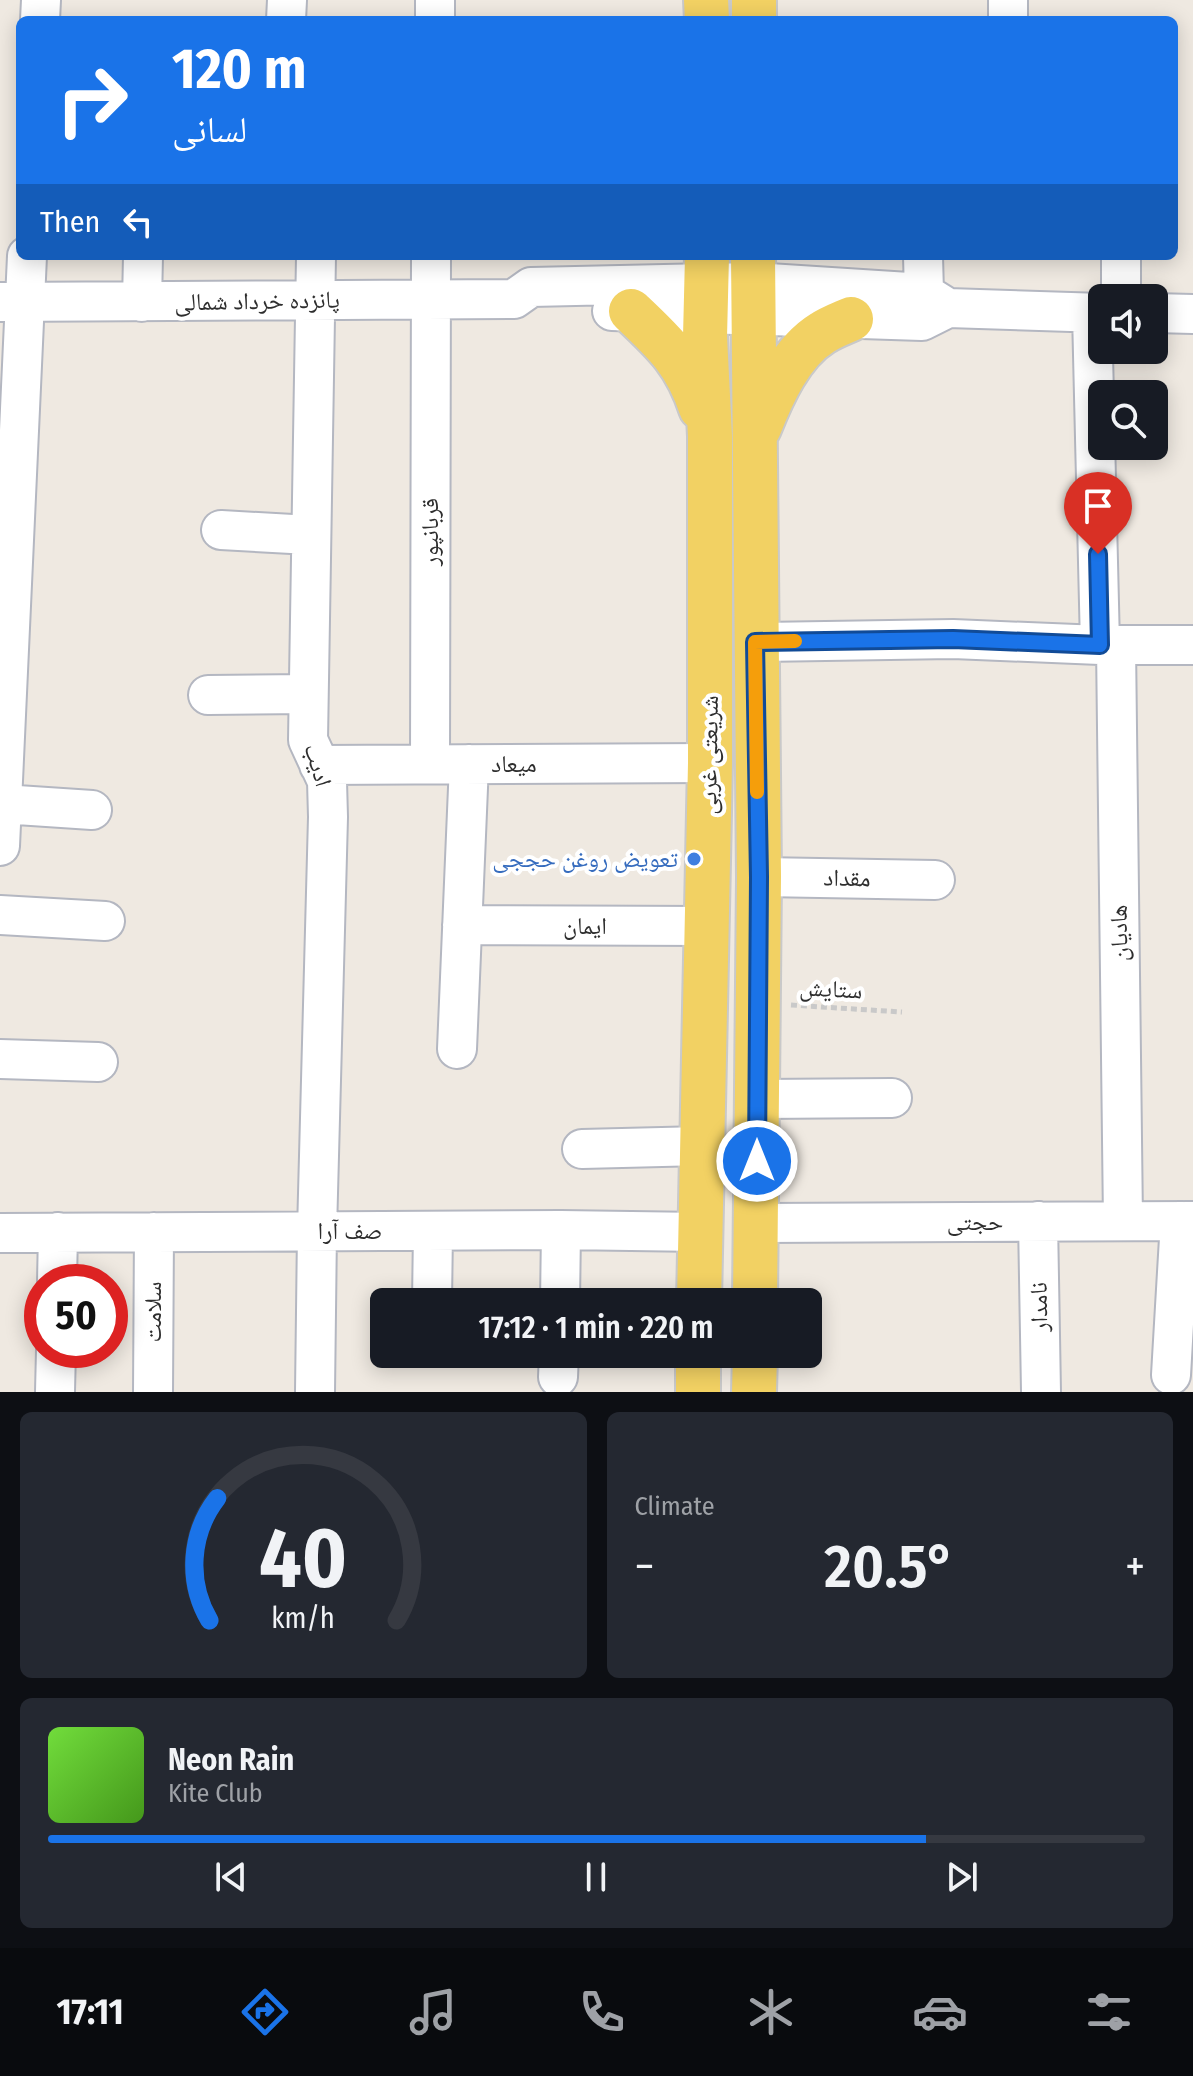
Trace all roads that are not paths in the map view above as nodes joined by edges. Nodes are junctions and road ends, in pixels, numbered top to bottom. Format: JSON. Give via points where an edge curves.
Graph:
{"nodes":[{"id":1,"x":26,"y":260,"type":"edge"},
{"id":2,"x":143,"y":260,"type":"edge"},
{"id":3,"x":316,"y":260,"type":"edge"},
{"id":4,"x":431,"y":260,"type":"edge"},
{"id":5,"x":924,"y":260,"type":"edge"},
{"id":6,"x":1120,"y":260,"type":"edge"},
{"id":7,"x":707,"y":284,"type":"edge"},
{"id":8,"x":753,"y":284,"type":"edge"},
{"id":9,"x":1112,"y":284,"type":"edge"},
{"id":10,"x":431,"y":299,"type":"junction"},
{"id":11,"x":514,"y":299,"type":"junction"},
{"id":12,"x":315,"y":300,"type":"junction"},
{"id":13,"x":12,"y":301,"type":"edge"},
{"id":14,"x":936,"y":301,"type":"junction"},
{"id":15,"x":142,"y":302,"type":"junction"},
{"id":16,"x":1088,"y":307,"type":"edge"},
{"id":17,"x":631,"y":311,"type":"junction"},
{"id":18,"x":1168,"y":313,"type":"edge"},
{"id":19,"x":1193,"y":314,"type":"edge"},
{"id":20,"x":851,"y":319,"type":"junction"},
{"id":21,"x":1105,"y":364,"type":"edge"},
{"id":22,"x":710,"y":436,"type":"junction"},
{"id":23,"x":754,"y":441,"type":"junction"},
{"id":24,"x":221,"y":530,"type":"dead end"},
{"id":25,"x":310,"y":535,"type":"junction"},
{"id":26,"x":755,"y":642,"type":"junction"},
{"id":27,"x":1108,"y":645,"type":"junction"},
{"id":28,"x":1193,"y":645,"type":"edge"},
{"id":29,"x":308,"y":694,"type":"junction"},
{"id":30,"x":208,"y":695,"type":"dead end"},
{"id":31,"x":710,"y":763,"type":"junction"},
{"id":32,"x":430,"y":764,"type":"junction"},
{"id":33,"x":469,"y":764,"type":"junction"},
{"id":34,"x":319,"y":765,"type":"junction"},
{"id":35,"x":2,"y":804,"type":"junction"},
{"id":36,"x":92,"y":810,"type":"dead end"},
{"id":37,"x":0,"y":846,"type":"edge"},
{"id":38,"x":759,"y":877,"type":"junction"},
{"id":39,"x":935,"y":880,"type":"dead end"},
{"id":40,"x":0,"y":915,"type":"edge"},
{"id":41,"x":105,"y":921,"type":"dead end"},
{"id":42,"x":462,"y":925,"type":"junction"},
{"id":43,"x":707,"y":926,"type":"junction"},
{"id":44,"x":457,"y":1049,"type":"dead end"},
{"id":45,"x":0,"y":1059,"type":"edge"},
{"id":46,"x":98,"y":1062,"type":"dead end"},
{"id":47,"x":892,"y":1098,"type":"dead end"},
{"id":48,"x":757,"y":1099,"type":"junction"},
{"id":49,"x":702,"y":1146,"type":"junction"},
{"id":50,"x":582,"y":1149,"type":"dead end"},
{"id":51,"x":1038,"y":1221,"type":"junction"},
{"id":52,"x":1123,"y":1221,"type":"junction"},
{"id":53,"x":1186,"y":1221,"type":"edge"},
{"id":54,"x":756,"y":1223,"type":"junction"},
{"id":55,"x":561,"y":1230,"type":"junction"},
{"id":56,"x":317,"y":1231,"type":"junction"},
{"id":57,"x":433,"y":1231,"type":"junction"},
{"id":58,"x":58,"y":1232,"type":"junction"},
{"id":59,"x":154,"y":1232,"type":"junction"},
{"id":60,"x":701,"y":1232,"type":"junction"},
{"id":61,"x":0,"y":1233,"type":"edge"},
{"id":62,"x":57,"y":1264,"type":"edge"},
{"id":63,"x":432,"y":1288,"type":"edge"},
{"id":64,"x":560,"y":1288,"type":"edge"},
{"id":65,"x":699,"y":1288,"type":"edge"},
{"id":66,"x":755,"y":1288,"type":"edge"},
{"id":67,"x":56,"y":1368,"type":"edge"},
{"id":68,"x":698,"y":1368,"type":"edge"},
{"id":69,"x":755,"y":1368,"type":"edge"},
{"id":70,"x":1171,"y":1375,"type":"dead end"},
{"id":71,"x":55,"y":1392,"type":"edge"},
{"id":72,"x":153,"y":1392,"type":"edge"},
{"id":73,"x":315,"y":1392,"type":"edge"},
{"id":74,"x":698,"y":1392,"type":"edge"},
{"id":75,"x":754,"y":1392,"type":"edge"},
{"id":76,"x":1041,"y":1392,"type":"edge"}],
"edges":[{"from":1,"to":13,"type":"street"},
{"from":2,"to":15,"type":"street"},
{"from":3,"to":12,"type":"street","name":"ادیب"},
{"from":4,"to":10,"type":"street","name":"قربانپور"},
{"from":5,"to":14,"type":"street"},
{"from":6,"to":9,"type":"street","name":"هادیان"},
{"from":7,"to":8,"type":"street","name":"پانزده خرداد شمالی"},
{"from":7,"to":11,"type":"street","name":"پانزده خرداد شمالی","via":[[531,287]]},
{"from":7,"to":17,"type":"street","name":"پانزده خرداد شمالی"},
{"from":7,"to":22,"type":"main road","name":"شریعتی غربی"},
{"from":8,"to":14,"type":"street"},
{"from":8,"to":20,"type":"street"},
{"from":8,"to":23,"type":"main road","name":"شریعتی غربی"},
{"from":10,"to":11,"type":"street","name":"پانزده خرداد شمالی"},
{"from":10,"to":12,"type":"street","name":"پانزده خرداد شمالی"},
{"from":10,"to":32,"type":"street","name":"قربانپور"},
{"from":11,"to":17,"type":"street","name":"پانزده خرداد شمالی","via":[[530,312]]},
{"from":12,"to":15,"type":"street","name":"پانزده خرداد شمالی"},
{"from":12,"to":25,"type":"street","name":"ادیب"},
{"from":13,"to":15,"type":"street","name":"پانزده خرداد شمالی"},
{"from":13,"to":35,"type":"street"},
{"from":14,"to":16,"type":"street"},
{"from":14,"to":20,"type":"street","via":[[922,321]]},
{"from":17,"to":22,"type":"main road","via":[[669,346],[692,382]]},
{"from":18,"to":19,"type":"street"},
{"from":20,"to":23,"type":"main road","via":[[820,334],[801,351]]},
{"from":21,"to":27,"type":"street","name":"هادیان"},
{"from":22,"to":31,"type":"main road","name":"شریعتی غربی"},
{"from":23,"to":26,"type":"main road","name":"شریعتی غربی"},
{"from":24,"to":25,"type":"street"},
{"from":25,"to":29,"type":"street","name":"ادیب"},
{"from":26,"to":27,"type":"street","via":[[953,639]]},
{"from":26,"to":38,"type":"main road","name":"شریعتی غربی"},
{"from":27,"to":28,"type":"street"},
{"from":27,"to":52,"type":"street","name":"هادیان"},
{"from":29,"to":30,"type":"street"},
{"from":29,"to":34,"type":"street","name":"ادیب","via":[[308,740]]},
{"from":31,"to":33,"type":"street","name":"میعاد"},
{"from":31,"to":43,"type":"main road","name":"شریعتی غربی"},
{"from":32,"to":33,"type":"street","name":"میعاد"},
{"from":32,"to":34,"type":"street","name":"میعاد"},
{"from":33,"to":42,"type":"street"},
{"from":34,"to":56,"type":"street","name":"ادیب","via":[[327,781],[328,817]]},
{"from":35,"to":36,"type":"street"},
{"from":35,"to":37,"type":"street"},
{"from":38,"to":39,"type":"street","name":"مقداد"},
{"from":38,"to":48,"type":"main road","name":"شریعتی غربی"},
{"from":40,"to":41,"type":"street"},
{"from":42,"to":43,"type":"street","name":"ایمان"},
{"from":42,"to":44,"type":"street"},
{"from":43,"to":49,"type":"main road","name":"شریعتی غربی"},
{"from":45,"to":46,"type":"street"},
{"from":47,"to":48,"type":"street"},
{"from":48,"to":54,"type":"main road","name":"شریعتی غربی"},
{"from":49,"to":50,"type":"street"},
{"from":49,"to":60,"type":"main road","name":"شریعتی غربی"},
{"from":51,"to":52,"type":"street","name":"حجتی"},
{"from":51,"to":54,"type":"street","name":"حجتی"},
{"from":51,"to":76,"type":"street","name":"نامدار"},
{"from":52,"to":53,"type":"street","name":"حجتی"},
{"from":53,"to":70,"type":"street"},
{"from":54,"to":66,"type":"main road","name":"شریعتی غربی"},
{"from":55,"to":57,"type":"street","name":"صف آرا"},
{"from":55,"to":60,"type":"street","name":"صف آرا"},
{"from":55,"to":64,"type":"street"},
{"from":56,"to":57,"type":"street","name":"صف آرا"},
{"from":56,"to":59,"type":"street","name":"صف آرا"},
{"from":56,"to":73,"type":"street","name":"ادیب"},
{"from":57,"to":63,"type":"street"},
{"from":58,"to":59,"type":"street","name":"صف آرا"},
{"from":58,"to":61,"type":"street","name":"صف آرا"},
{"from":58,"to":62,"type":"street"},
{"from":59,"to":72,"type":"street","name":"سلامت"},
{"from":60,"to":65,"type":"main road","name":"شریعتی غربی"},
{"from":67,"to":71,"type":"street"},
{"from":68,"to":74,"type":"main road"},
{"from":69,"to":75,"type":"main road"}]}
